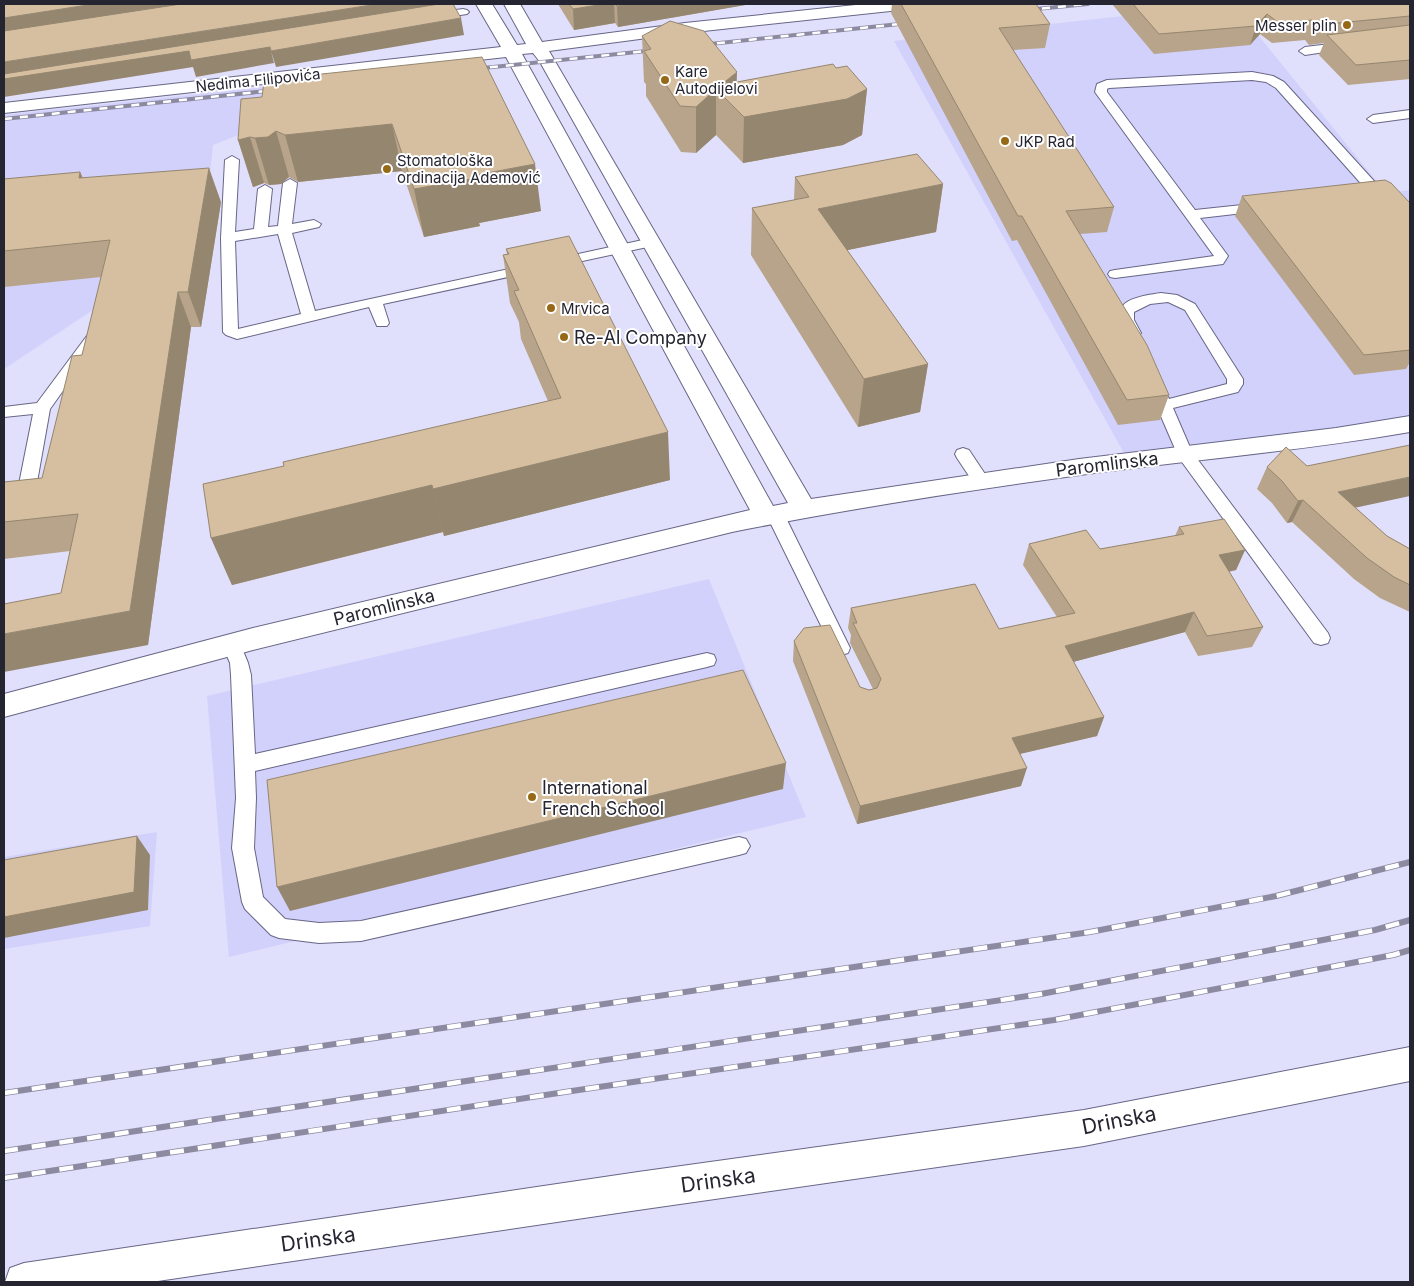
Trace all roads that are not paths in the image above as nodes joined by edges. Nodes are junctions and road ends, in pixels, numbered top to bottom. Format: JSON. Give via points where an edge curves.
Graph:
{"nodes":[{"id":1,"x":484,"y":4,"type":"edge"},
{"id":2,"x":512,"y":4,"type":"edge"},
{"id":3,"x":909,"y":4,"type":"edge"},
{"id":4,"x":463,"y":12,"type":"dead end"},
{"id":5,"x":424,"y":18,"type":"edge"},
{"id":6,"x":1362,"y":44,"type":"edge"},
{"id":7,"x":537,"y":47,"type":"junction"},
{"id":8,"x":511,"y":50,"type":"junction"},
{"id":9,"x":1305,"y":51,"type":"dead end"},
{"id":10,"x":4,"y":108,"type":"edge"},
{"id":11,"x":1410,"y":114,"type":"edge"},
{"id":12,"x":1373,"y":119,"type":"dead end"},
{"id":13,"x":232,"y":160,"type":"dead end"},
{"id":14,"x":290,"y":183,"type":"edge"},
{"id":15,"x":265,"y":189,"type":"edge"},
{"id":16,"x":1378,"y":194,"type":"junction"},
{"id":17,"x":1358,"y":197,"type":"edge"},
{"id":18,"x":1279,"y":206,"type":"edge"},
{"id":19,"x":1410,"y":212,"type":"edge"},
{"id":20,"x":1190,"y":215,"type":"junction"},
{"id":21,"x":314,"y":224,"type":"dead end"},
{"id":22,"x":284,"y":230,"type":"junction"},
{"id":23,"x":263,"y":231,"type":"junction"},
{"id":24,"x":228,"y":238,"type":"junction"},
{"id":25,"x":652,"y":242,"type":"junction"},
{"id":26,"x":621,"y":249,"type":"junction"},
{"id":27,"x":1115,"y":274,"type":"dead end"},
{"id":28,"x":375,"y":301,"type":"junction"},
{"id":29,"x":309,"y":316,"type":"junction"},
{"id":30,"x":382,"y":323,"type":"dead end"},
{"id":31,"x":94,"y":336,"type":"edge"},
{"id":32,"x":1137,"y":342,"type":"edge"},
{"id":33,"x":1149,"y":369,"type":"edge"},
{"id":34,"x":1165,"y":405,"type":"junction"},
{"id":35,"x":42,"y":408,"type":"junction"},
{"id":36,"x":4,"y":412,"type":"edge"},
{"id":37,"x":1410,"y":424,"type":"edge"},
{"id":38,"x":963,"y":454,"type":"dead end"},
{"id":39,"x":1185,"y":454,"type":"junction"},
{"id":40,"x":981,"y":482,"type":"junction"},
{"id":41,"x":25,"y":499,"type":"edge"},
{"id":42,"x":804,"y":509,"type":"junction"},
{"id":43,"x":771,"y":515,"type":"junction"},
{"id":44,"x":1321,"y":638,"type":"dead end"},
{"id":45,"x":232,"y":646,"type":"junction"},
{"id":46,"x":707,"y":660,"type":"dead end"},
{"id":47,"x":848,"y":664,"type":"edge"},
{"id":48,"x":4,"y":706,"type":"edge"},
{"id":49,"x":245,"y":765,"type":"junction"},
{"id":50,"x":739,"y":846,"type":"dead end"},
{"id":51,"x":1410,"y":1064,"type":"edge"},
{"id":52,"x":24,"y":1282,"type":"edge"}],
"edges":[{"from":1,"to":8,"type":"street"},
{"from":2,"to":7,"type":"street"},
{"from":3,"to":7,"type":"street","name":"Nedima Filipovića","via":[[690,34]]},
{"from":4,"to":5,"type":"lane"},
{"from":6,"to":9,"type":"lane"},
{"from":7,"to":8,"type":"street","name":"Nedima Filipovića"},
{"from":7,"to":25,"type":"street"},
{"from":8,"to":10,"type":"street","name":"Nedima Filipovića"},
{"from":8,"to":26,"type":"street"},
{"from":11,"to":12,"type":"lane"},
{"from":13,"to":24,"type":"lane"},
{"from":14,"to":22,"type":"lane"},
{"from":15,"to":23,"type":"lane"},
{"from":16,"to":17,"type":"lane"},
{"from":16,"to":19,"type":"lane"},
{"from":16,"to":20,"type":"lane","via":[[1280,85],[1269,79],[1252,76],[1107,84],[1101,87],[1101,92]]},
{"from":18,"to":20,"type":"lane"},
{"from":20,"to":27,"type":"lane","via":[[1221,256],[1218,261]]},
{"from":21,"to":22,"type":"lane"},
{"from":22,"to":23,"type":"lane"},
{"from":22,"to":29,"type":"lane"},
{"from":23,"to":24,"type":"lane"},
{"from":24,"to":29,"type":"lane","via":[[231,332],[237,334]]},
{"from":25,"to":26,"type":"lane"},
{"from":25,"to":42,"type":"street"},
{"from":26,"to":28,"type":"lane"},
{"from":26,"to":43,"type":"street"},
{"from":28,"to":29,"type":"lane"},
{"from":28,"to":30,"type":"lane"},
{"from":31,"to":35,"type":"lane"},
{"from":32,"to":34,"type":"lane","via":[[1125,316],[1131,305],[1163,298],[1180,301],[1190,307],[1236,379],[1232,388]]},
{"from":33,"to":34,"type":"lane"},
{"from":34,"to":39,"type":"lane"},
{"from":35,"to":36,"type":"lane"},
{"from":35,"to":41,"type":"lane"},
{"from":37,"to":39,"type":"street","name":"Paromlinska"},
{"from":38,"to":40,"type":"lane"},
{"from":39,"to":40,"type":"street","name":"Paromlinska"},
{"from":39,"to":44,"type":"lane"},
{"from":40,"to":42,"type":"street","name":"Paromlinska"},
{"from":42,"to":43,"type":"street","name":"Paromlinska"},
{"from":43,"to":45,"type":"street","name":"Paromlinska","via":[[678,535]]},
{"from":43,"to":47,"type":"lane"},
{"from":45,"to":48,"type":"street","name":"Paromlinska"},
{"from":45,"to":49,"type":"lane","via":[[241,675]]},
{"from":46,"to":49,"type":"lane"},
{"from":49,"to":50,"type":"lane","via":[[243,848],[253,902],[279,928],[319,932],[361,931]]},
{"from":51,"to":52,"type":"street","name":"Drinska","via":[[1084,1128]]}]}
